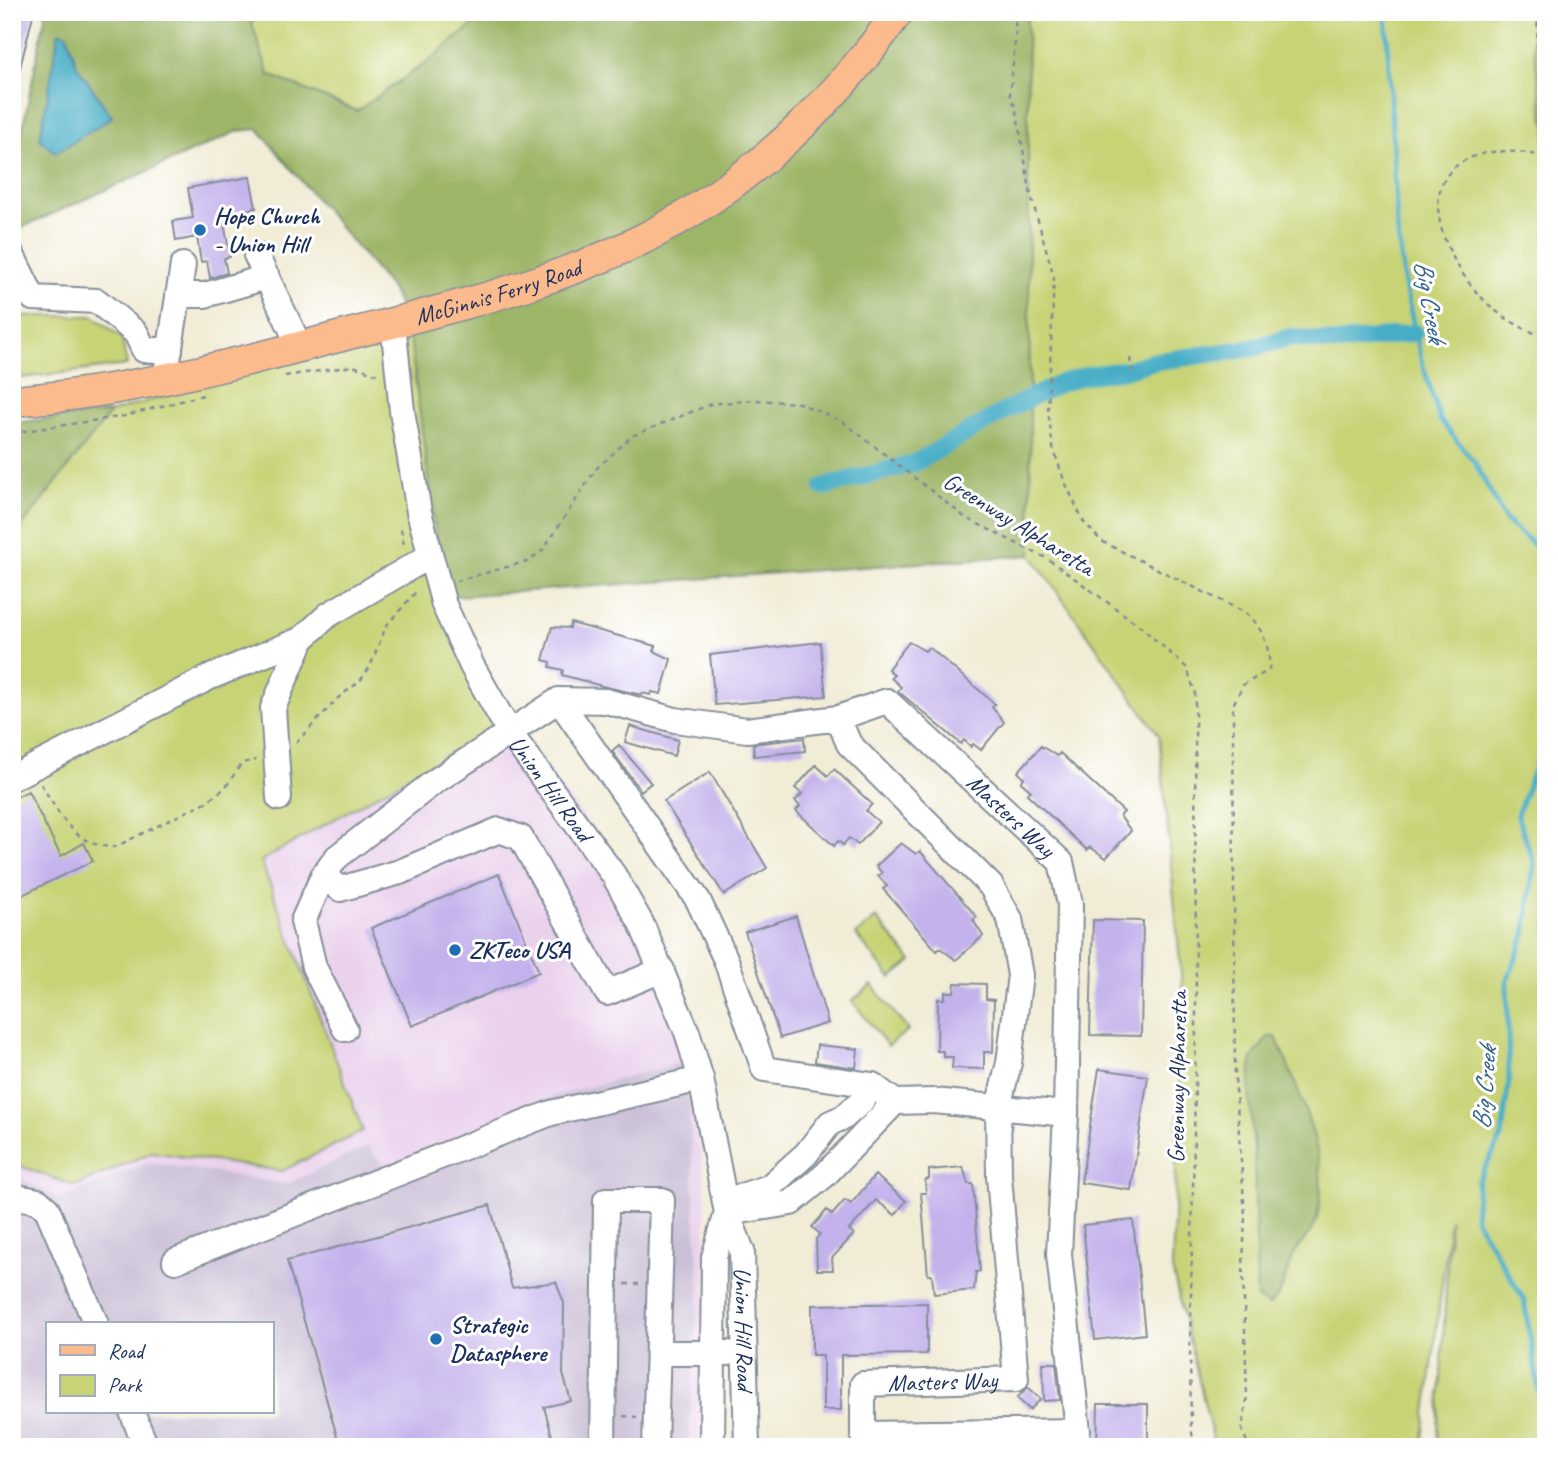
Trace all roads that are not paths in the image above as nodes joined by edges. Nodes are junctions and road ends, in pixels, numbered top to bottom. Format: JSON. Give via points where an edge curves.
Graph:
{"nodes":[{"id":1,"x":898,"y":12,"type":"edge"},
{"id":2,"x":12,"y":255,"type":"edge"},
{"id":3,"x":256,"y":255,"type":"dead end"},
{"id":4,"x":183,"y":265,"type":"dead end"},
{"id":5,"x":267,"y":277,"type":"junction"},
{"id":6,"x":178,"y":295,"type":"junction"},
{"id":7,"x":393,"y":323,"type":"junction"},
{"id":8,"x":300,"y":347,"type":"junction"},
{"id":9,"x":168,"y":364,"type":"junction"},
{"id":10,"x":12,"y":401,"type":"edge"},
{"id":11,"x":428,"y":556,"type":"junction"},
{"id":12,"x":302,"y":639,"type":"junction"},
{"id":13,"x":559,"y":700,"type":"junction"},
{"id":14,"x":838,"y":718,"type":"junction"},
{"id":15,"x":510,"y":733,"type":"junction"},
{"id":16,"x":12,"y":778,"type":"edge"},
{"id":17,"x":279,"y":798,"type":"dead end"},
{"id":18,"x":323,"y":876,"type":"junction"},
{"id":19,"x":662,"y":970,"type":"junction"},
{"id":20,"x":345,"y":1029,"type":"dead end"},
{"id":21,"x":701,"y":1079,"type":"junction"},
{"id":22,"x":872,"y":1085,"type":"junction"},
{"id":23,"x":895,"y":1102,"type":"junction"},
{"id":24,"x":998,"y":1107,"type":"junction"},
{"id":25,"x":1066,"y":1114,"type":"junction"},
{"id":26,"x":831,"y":1123,"type":"junction"},
{"id":27,"x":854,"y":1143,"type":"junction"},
{"id":28,"x":769,"y":1187,"type":"junction"},
{"id":29,"x":12,"y":1196,"type":"edge"},
{"id":30,"x":790,"y":1203,"type":"junction"},
{"id":31,"x":726,"y":1207,"type":"junction"},
{"id":32,"x":175,"y":1261,"type":"dead end"},
{"id":33,"x":95,"y":1322,"type":"edge"},
{"id":34,"x":746,"y":1351,"type":"junction"},
{"id":35,"x":659,"y":1353,"type":"junction"},
{"id":36,"x":712,"y":1355,"type":"junction"},
{"id":37,"x":133,"y":1414,"type":"edge"},
{"id":38,"x":146,"y":1447,"type":"edge"},
{"id":39,"x":603,"y":1447,"type":"edge"},
{"id":40,"x":655,"y":1447,"type":"edge"},
{"id":41,"x":712,"y":1447,"type":"edge"},
{"id":42,"x":747,"y":1447,"type":"edge"}],
"edges":[{"from":1,"to":7,"type":"main road","name":"McGinnis Ferry Road","via":[[839,89],[809,119],[753,169],[696,210],[565,272]]},
{"from":2,"to":9,"type":"street","via":[[33,298],[97,301],[136,333],[144,351]]},
{"from":3,"to":5,"type":"street"},
{"from":4,"to":6,"type":"street"},
{"from":5,"to":6,"type":"street","via":[[205,295]]},
{"from":5,"to":8,"type":"street"},
{"from":6,"to":9,"type":"street"},
{"from":7,"to":8,"type":"main road","name":"McGinnis Ferry Road"},
{"from":7,"to":11,"type":"street","name":"Union Hill Road","via":[[409,456]]},
{"from":8,"to":9,"type":"main road","name":"McGinnis Ferry Road"},
{"from":9,"to":10,"type":"main road","name":"McGinnis Ferry Road","via":[[116,388]]},
{"from":11,"to":12,"type":"street","via":[[328,615]]},
{"from":11,"to":15,"type":"street","name":"Union Hill Road","via":[[458,638]]},
{"from":12,"to":16,"type":"street","via":[[208,678]]},
{"from":12,"to":17,"type":"street","via":[[273,708]]},
{"from":13,"to":14,"type":"street","name":"Masters Way","via":[[606,701],[675,720],[747,730]]},
{"from":13,"to":15,"type":"street"},
{"from":13,"to":22,"type":"street","via":[[698,900],[726,961],[764,1069]]},
{"from":14,"to":24,"type":"street","name":"Masters Way","via":[[849,744],[991,886],[1010,919],[1020,975],[1009,1063]]},
{"from":14,"to":25,"type":"street","name":"Masters Way","via":[[887,701],[1061,862],[1070,904]]},
{"from":15,"to":18,"type":"street","via":[[434,782],[337,858]]},
{"from":15,"to":19,"type":"street","name":"Union Hill Road","via":[[612,874]]},
{"from":18,"to":19,"type":"street","via":[[340,889],[400,872],[499,830],[521,838],[607,993]]},
{"from":18,"to":20,"type":"street","via":[[303,921],[314,967]]},
{"from":19,"to":21,"type":"street","name":"Union Hill Road"},
{"from":21,"to":31,"type":"street","name":"Union Hill Road"},
{"from":21,"to":32,"type":"street","via":[[551,1113]]},
{"from":22,"to":23,"type":"street"},
{"from":22,"to":26,"type":"street","via":[[860,1102]]},
{"from":23,"to":24,"type":"street"},
{"from":23,"to":27,"type":"street"},
{"from":24,"to":25,"type":"street"},
{"from":24,"to":25,"type":"street","name":"Masters Way","via":[[999,1176],[1016,1379],[863,1384],[863,1434],[1078,1431],[1059,1254]]},
{"from":26,"to":27,"type":"street"},
{"from":26,"to":28,"type":"street","via":[[806,1154]]},
{"from":27,"to":30,"type":"street","via":[[825,1175]]},
{"from":28,"to":30,"type":"street"},
{"from":28,"to":31,"type":"street"},
{"from":29,"to":33,"type":"street","via":[[38,1201],[47,1209]]},
{"from":30,"to":31,"type":"street"},
{"from":31,"to":34,"type":"street","name":"Union Hill Road","via":[[742,1251]]},
{"from":31,"to":36,"type":"street","name":"Union Hill Road","via":[[714,1257]]},
{"from":34,"to":36,"type":"street"},
{"from":34,"to":42,"type":"street","name":"Union Hill Road"},
{"from":35,"to":36,"type":"street"},
{"from":35,"to":39,"type":"street","via":[[662,1200],[606,1200]]},
{"from":35,"to":40,"type":"street"},
{"from":36,"to":41,"type":"street","name":"Union Hill Road"},
{"from":37,"to":38,"type":"street"}]}
